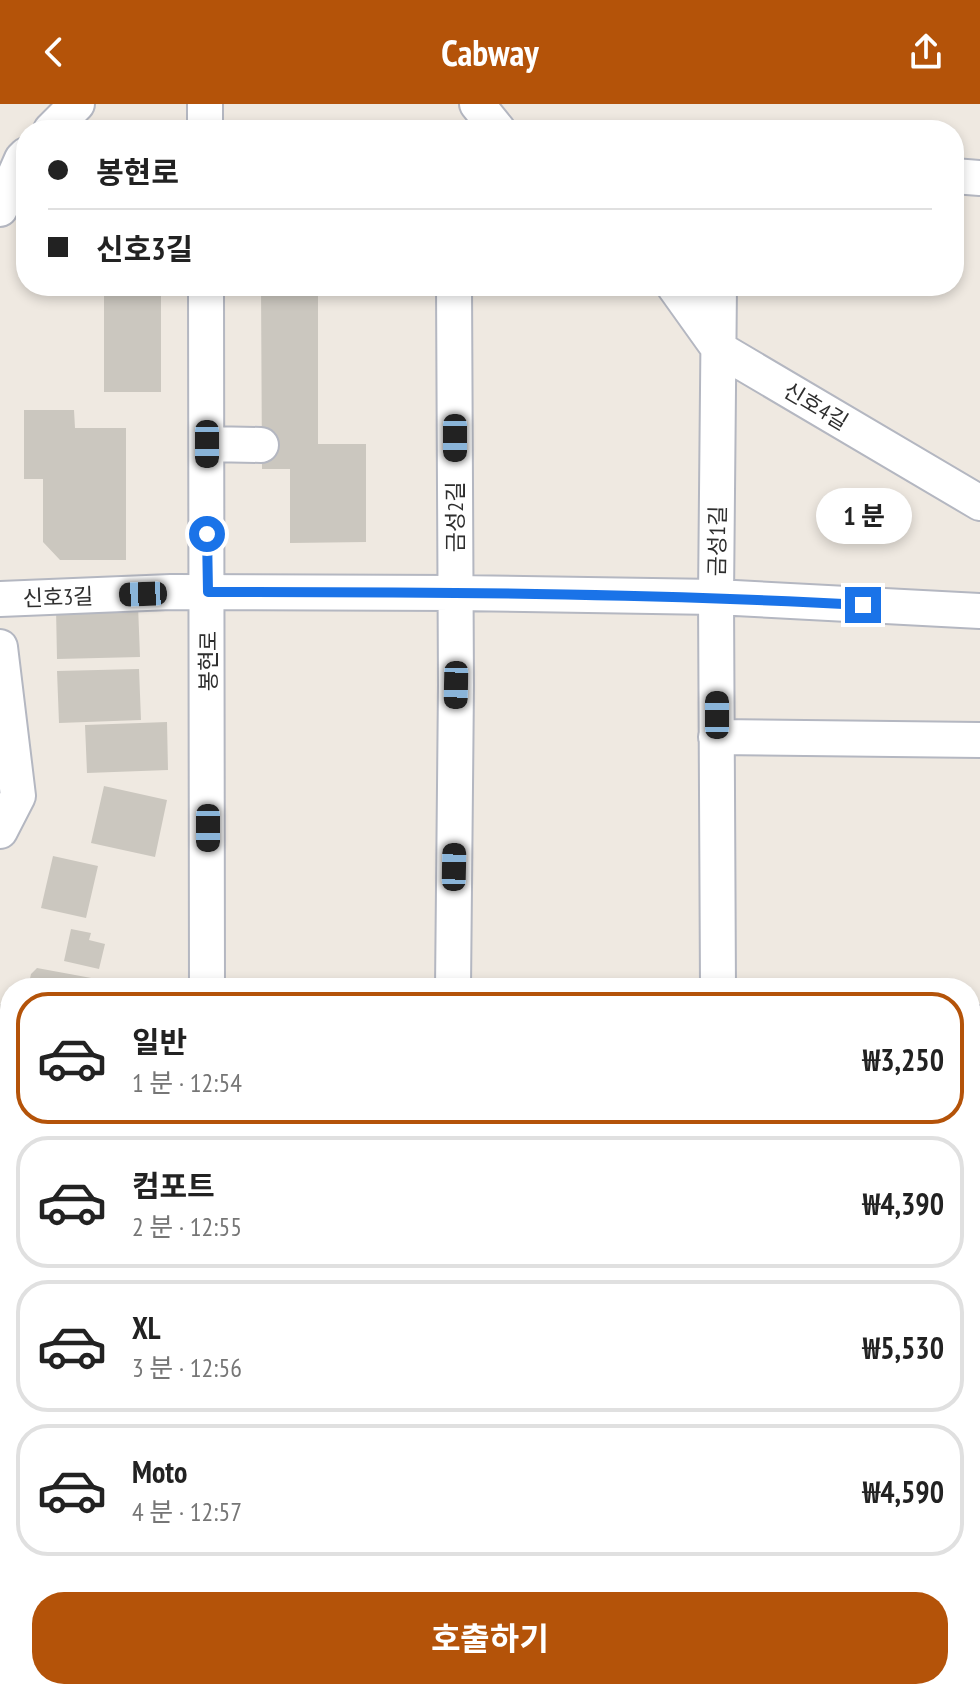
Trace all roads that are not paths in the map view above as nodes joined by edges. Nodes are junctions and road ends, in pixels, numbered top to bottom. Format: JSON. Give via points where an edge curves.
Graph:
{"nodes":[{"id":1,"x":77,"y":104,"type":"edge"},
{"id":2,"x":477,"y":104,"type":"edge"},
{"id":3,"x":61,"y":120,"type":"edge"},
{"id":4,"x":490,"y":120,"type":"edge"},
{"id":5,"x":16,"y":164,"type":"edge"},
{"id":6,"x":0,"y":209,"type":"edge"},
{"id":7,"x":206,"y":296,"type":"edge"},
{"id":8,"x":454,"y":296,"type":"edge"},
{"id":9,"x":681,"y":296,"type":"edge"},
{"id":10,"x":719,"y":296,"type":"edge"},
{"id":11,"x":719,"y":349,"type":"junction"},
{"id":12,"x":207,"y":444,"type":"junction"},
{"id":13,"x":261,"y":445,"type":"dead end"},
{"id":14,"x":980,"y":503,"type":"edge"},
{"id":15,"x":208,"y":592,"type":"junction"},
{"id":16,"x":455,"y":593,"type":"junction"},
{"id":17,"x":716,"y":597,"type":"junction"},
{"id":18,"x":0,"y":599,"type":"edge"},
{"id":19,"x":980,"y":611,"type":"edge"},
{"id":20,"x":0,"y":647,"type":"edge"},
{"id":21,"x":716,"y":737,"type":"junction"},
{"id":22,"x":980,"y":740,"type":"edge"},
{"id":23,"x":8,"y":773,"type":"edge"},
{"id":24,"x":0,"y":831,"type":"edge"},
{"id":25,"x":207,"y":978,"type":"edge"},
{"id":26,"x":453,"y":978,"type":"edge"},
{"id":27,"x":718,"y":978,"type":"edge"}],
"edges":[{"from":1,"to":3,"type":"street"},
{"from":2,"to":4,"type":"street"},
{"from":5,"to":6,"type":"street"},
{"from":7,"to":12,"type":"street","name":"봉현로"},
{"from":8,"to":16,"type":"street","name":"금성2길"},
{"from":9,"to":11,"type":"street","name":"신호4길"},
{"from":10,"to":11,"type":"street","name":"금성1길"},
{"from":11,"to":14,"type":"street","name":"신호4길"},
{"from":11,"to":17,"type":"street","name":"금성1길"},
{"from":12,"to":13,"type":"street"},
{"from":12,"to":15,"type":"street","name":"봉현로"},
{"from":15,"to":16,"type":"street","name":"신호3길"},
{"from":15,"to":18,"type":"street","name":"신호3길"},
{"from":15,"to":25,"type":"street","name":"봉현로"},
{"from":16,"to":17,"type":"street","name":"신호3길"},
{"from":16,"to":26,"type":"street","name":"금성2길"},
{"from":17,"to":19,"type":"street","name":"신호3길"},
{"from":17,"to":21,"type":"street","name":"금성1길"},
{"from":20,"to":23,"type":"street"},
{"from":21,"to":22,"type":"street"},
{"from":21,"to":27,"type":"street","name":"금성1길"},
{"from":23,"to":24,"type":"street","via":[[18,796]]}]}
